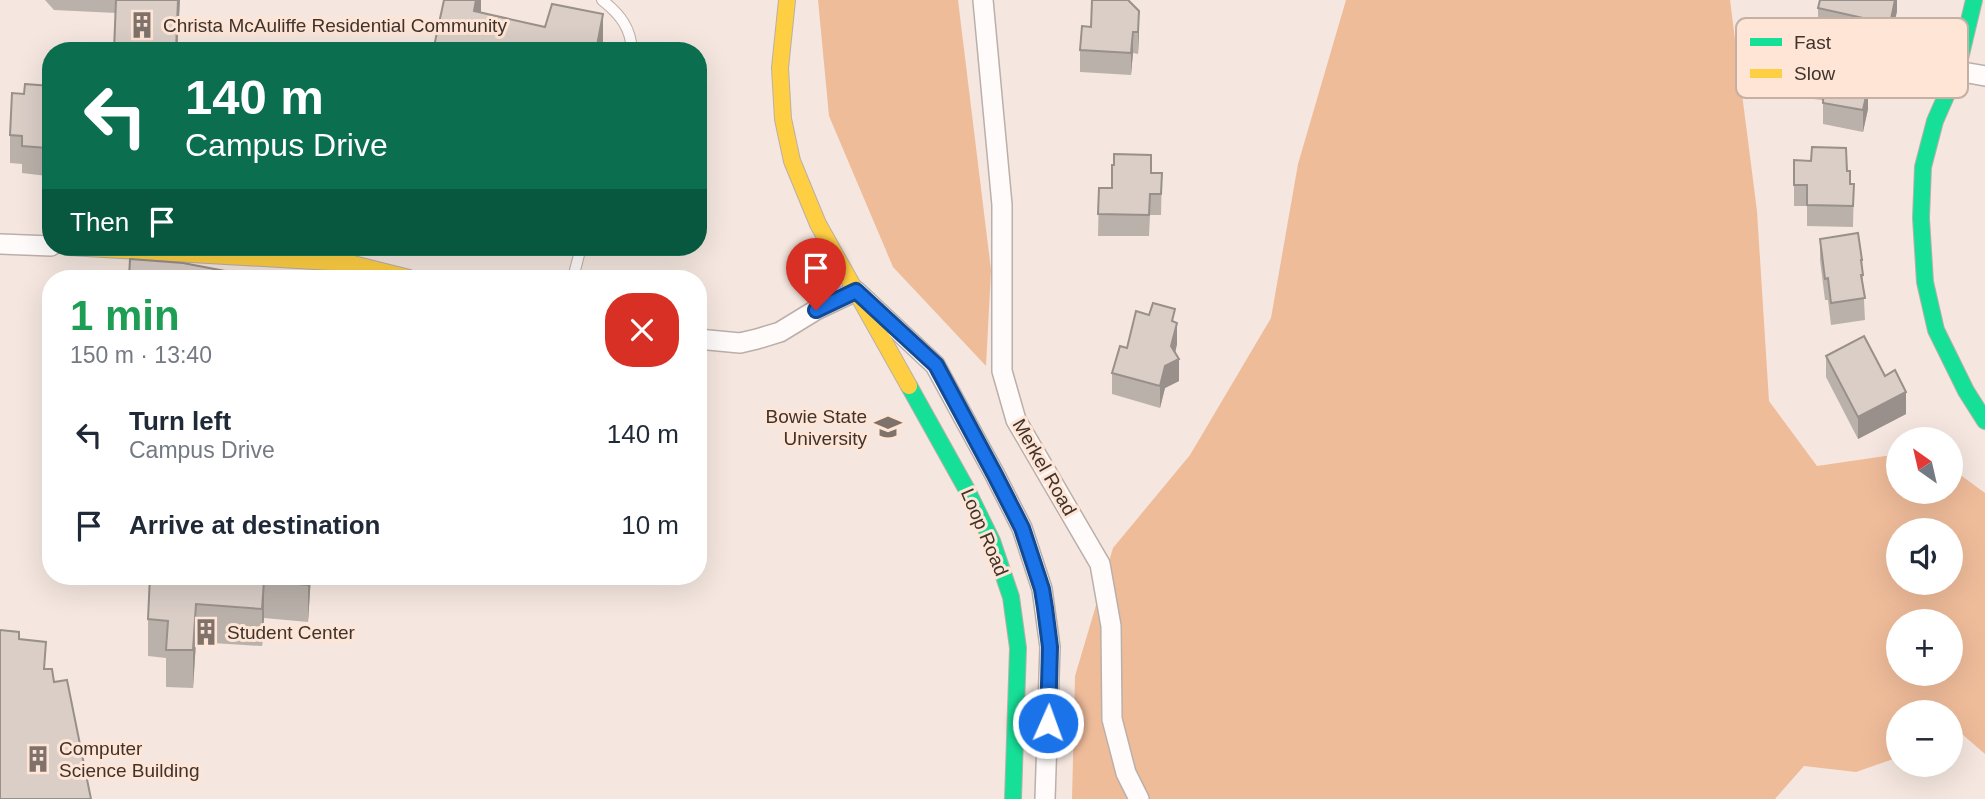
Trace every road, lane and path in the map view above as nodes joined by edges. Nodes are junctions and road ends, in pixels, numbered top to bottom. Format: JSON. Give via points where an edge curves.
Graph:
{"nodes":[{"id":1,"x":602,"y":0,"type":"edge"},
{"id":2,"x":787,"y":0,"type":"edge"},
{"id":3,"x":983,"y":0,"type":"edge"},
{"id":4,"x":1974,"y":0,"type":"edge"},
{"id":5,"x":1968,"y":25,"type":"edge"},
{"id":6,"x":632,"y":42,"type":"edge"},
{"id":7,"x":1945,"y":98,"type":"edge"},
{"id":8,"x":0,"y":244,"type":"edge"},
{"id":9,"x":42,"y":246,"type":"edge"},
{"id":10,"x":226,"y":256,"type":"edge"},
{"id":11,"x":377,"y":270,"type":"edge"},
{"id":12,"x":856,"y":291,"type":"junction"},
{"id":13,"x":707,"y":339,"type":"edge"},
{"id":14,"x":1985,"y":421,"type":"edge"},
{"id":15,"x":1013,"y":799,"type":"edge"},
{"id":16,"x":1045,"y":799,"type":"edge"},
{"id":17,"x":1139,"y":799,"type":"edge"}],
"edges":[{"from":1,"to":6,"type":"lane","via":[[624,21]]},
{"from":2,"to":12,"type":"street","name":"Loop Road","via":[[780,68],[792,162],[817,224]]},
{"from":3,"to":17,"type":"street","name":"Merkel Road","via":[[1002,205],[1002,371],[1016,420],[1100,564],[1111,626],[1112,719],[1126,773]]},
{"from":4,"to":5,"type":"street"},
{"from":7,"to":14,"type":"street","via":[[1923,167],[1922,254],[1936,330]]},
{"from":8,"to":9,"type":"street"},
{"from":10,"to":11,"type":"street","via":[[349,263]]},
{"from":12,"to":13,"type":"street","via":[[779,332],[740,343]]},
{"from":12,"to":15,"type":"street","name":"Loop Road","via":[[967,490],[1012,597],[1018,648]]},
{"from":12,"to":16,"type":"street","name":"Loop Road","via":[[936,365],[1022,528],[1042,589],[1050,647]]}]}
